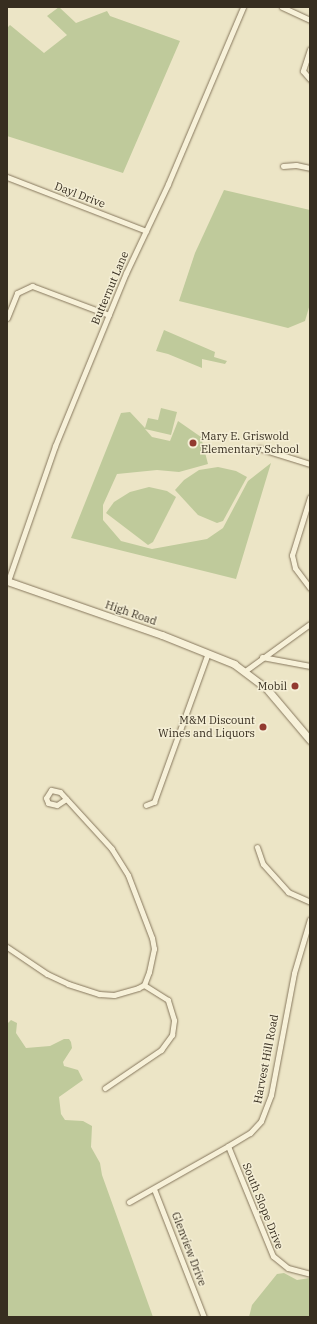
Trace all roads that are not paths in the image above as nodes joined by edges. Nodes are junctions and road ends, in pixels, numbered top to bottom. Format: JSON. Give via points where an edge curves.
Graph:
{"nodes":[{"id":1,"x":243,"y":7,"type":"edge"},
{"id":2,"x":282,"y":7,"type":"edge"},
{"id":3,"x":310,"y":20,"type":"edge"},
{"id":4,"x":310,"y":49,"type":"edge"},
{"id":5,"x":310,"y":79,"type":"edge"},
{"id":6,"x":283,"y":166,"type":"dead end"},
{"id":7,"x":310,"y":168,"type":"edge"},
{"id":8,"x":7,"y":177,"type":"edge"},
{"id":9,"x":146,"y":231,"type":"junction"},
{"id":10,"x":109,"y":315,"type":"junction"},
{"id":11,"x":7,"y":318,"type":"edge"},
{"id":12,"x":259,"y":448,"type":"dead end"},
{"id":13,"x":310,"y":464,"type":"edge"},
{"id":14,"x":310,"y":498,"type":"edge"},
{"id":15,"x":8,"y":581,"type":"edge"},
{"id":16,"x":310,"y":588,"type":"edge"},
{"id":17,"x":310,"y":624,"type":"edge"},
{"id":18,"x":208,"y":653,"type":"junction"},
{"id":19,"x":262,"y":657,"type":"junction"},
{"id":20,"x":310,"y":666,"type":"edge"},
{"id":21,"x":245,"y":671,"type":"junction"},
{"id":22,"x":310,"y":740,"type":"edge"},
{"id":23,"x":66,"y":799,"type":"dead end"},
{"id":24,"x":146,"y":805,"type":"dead end"},
{"id":25,"x":257,"y":847,"type":"dead end"},
{"id":26,"x":310,"y":902,"type":"edge"},
{"id":27,"x":310,"y":919,"type":"edge"},
{"id":28,"x":7,"y":947,"type":"edge"},
{"id":29,"x":144,"y":985,"type":"junction"},
{"id":30,"x":105,"y":1088,"type":"dead end"},
{"id":31,"x":228,"y":1146,"type":"junction"},
{"id":32,"x":154,"y":1189,"type":"junction"},
{"id":33,"x":129,"y":1202,"type":"dead end"},
{"id":34,"x":310,"y":1274,"type":"edge"},
{"id":35,"x":204,"y":1317,"type":"edge"}],
"edges":[{"from":1,"to":9,"type":"street","name":"Butternut Lane"},
{"from":2,"to":3,"type":"street"},
{"from":4,"to":5,"type":"street","via":[[304,71]]},
{"from":6,"to":7,"type":"street"},
{"from":8,"to":9,"type":"street","name":"Dayl Drive"},
{"from":9,"to":10,"type":"street","name":"Butternut Lane"},
{"from":10,"to":11,"type":"street","via":[[32,286],[17,293]]},
{"from":10,"to":15,"type":"street","name":"Butternut Lane","via":[[42,480]]},
{"from":12,"to":13,"type":"street"},
{"from":14,"to":16,"type":"street","via":[[292,555],[295,568]]},
{"from":15,"to":18,"type":"main road","name":"High Road"},
{"from":17,"to":19,"type":"street"},
{"from":18,"to":21,"type":"main road","name":"High Road"},
{"from":18,"to":24,"type":"street","via":[[154,802]]},
{"from":19,"to":20,"type":"street"},
{"from":19,"to":21,"type":"street"},
{"from":21,"to":22,"type":"main road","name":"High Road","via":[[266,688]]},
{"from":23,"to":29,"type":"street","via":[[112,850],[128,875],[149,927],[154,949]]},
{"from":25,"to":26,"type":"street","via":[[263,864],[288,892]]},
{"from":27,"to":31,"type":"street","name":"Harvest Hill Road","via":[[294,973],[266,1111],[250,1133]]},
{"from":28,"to":29,"type":"street","via":[[47,974],[88,991],[114,995]]},
{"from":29,"to":30,"type":"street","via":[[168,1000],[174,1020],[172,1035],[161,1050]]},
{"from":31,"to":32,"type":"street","name":"Harvest Hill Road"},
{"from":31,"to":34,"type":"street","name":"South Slope Drive","via":[[273,1256],[288,1268]]},
{"from":32,"to":33,"type":"street","name":"Harvest Hill Road"},
{"from":32,"to":35,"type":"street","name":"Glenview Drive"}]}
